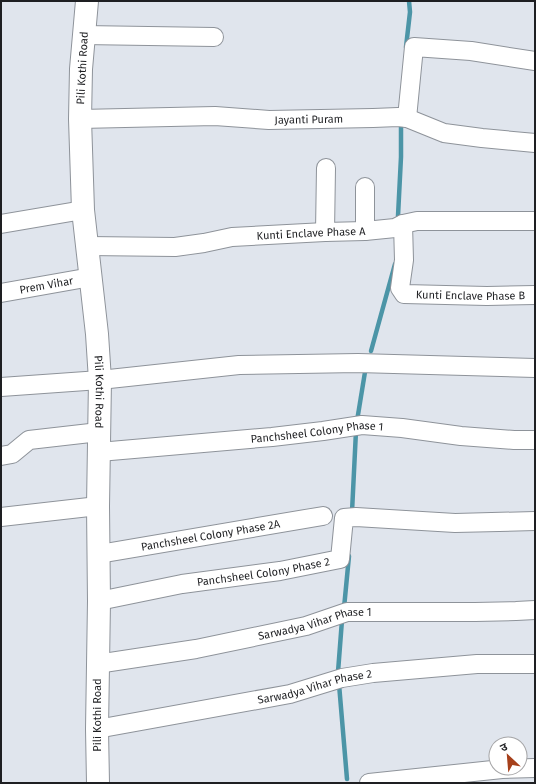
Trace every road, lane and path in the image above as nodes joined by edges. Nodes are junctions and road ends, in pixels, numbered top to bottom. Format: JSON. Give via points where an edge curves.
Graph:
{"nodes":[{"id":1,"x":87,"y":1,"type":"edge"},
{"id":2,"x":83,"y":35,"type":"junction"},
{"id":3,"x":214,"y":37,"type":"dead end"},
{"id":4,"x":535,"y":61,"type":"edge"},
{"id":5,"x":407,"y":118,"type":"junction"},
{"id":6,"x":80,"y":119,"type":"junction"},
{"id":7,"x":535,"y":143,"type":"edge"},
{"id":8,"x":326,"y":168,"type":"dead end"},
{"id":9,"x":365,"y":187,"type":"dead end"},
{"id":10,"x":83,"y":210,"type":"junction"},
{"id":11,"x":535,"y":222,"type":"edge"},
{"id":12,"x":1,"y":224,"type":"edge"},
{"id":13,"x":403,"y":224,"type":"junction"},
{"id":14,"x":365,"y":231,"type":"junction"},
{"id":15,"x":325,"y":232,"type":"junction"},
{"id":16,"x":87,"y":246,"type":"junction"},
{"id":17,"x":91,"y":278,"type":"junction"},
{"id":18,"x":1,"y":293,"type":"edge"},
{"id":19,"x":535,"y":295,"type":"edge"},
{"id":20,"x":535,"y":368,"type":"edge"},
{"id":21,"x":100,"y":380,"type":"junction"},
{"id":22,"x":1,"y":387,"type":"edge"},
{"id":23,"x":535,"y":440,"type":"edge"},
{"id":24,"x":99,"y":442,"type":"junction"},
{"id":25,"x":1,"y":456,"type":"edge"},
{"id":26,"x":98,"y":506,"type":"junction"},
{"id":27,"x":323,"y":516,"type":"dead end"},
{"id":28,"x":1,"y":517,"type":"edge"},
{"id":29,"x":535,"y":522,"type":"edge"},
{"id":30,"x":99,"y":554,"type":"junction"},
{"id":31,"x":99,"y":601,"type":"junction"},
{"id":32,"x":535,"y":610,"type":"edge"},
{"id":33,"x":97,"y":664,"type":"junction"},
{"id":34,"x":535,"y":664,"type":"edge"},
{"id":35,"x":97,"y":729,"type":"junction"},
{"id":36,"x":535,"y":768,"type":"edge"},
{"id":37,"x":98,"y":783,"type":"edge"},
{"id":38,"x":369,"y":783,"type":"edge"}],
"edges":[{"from":1,"to":2,"type":"street","name":"Pili Kothi Road"},
{"from":2,"to":3,"type":"street"},
{"from":2,"to":6,"type":"street","name":"Pili Kothi Road"},
{"from":4,"to":5,"type":"street","via":[[471,51],[414,47]]},
{"from":5,"to":6,"type":"street","name":"Jayanti Puram","via":[[398,116],[269,120],[215,116]]},
{"from":5,"to":7,"type":"street","name":"Jayanti Puram","via":[[444,133]]},
{"from":6,"to":10,"type":"street","name":"Pili Kothi Road"},
{"from":8,"to":15,"type":"street"},
{"from":9,"to":14,"type":"street"},
{"from":10,"to":12,"type":"street"},
{"from":10,"to":16,"type":"street","name":"Pili Kothi Road"},
{"from":11,"to":13,"type":"street","name":"Kunti Enclave Phase A","via":[[417,221]]},
{"from":13,"to":14,"type":"street","name":"Kunti Enclave Phase A","via":[[395,228]]},
{"from":13,"to":19,"type":"street","name":"Kunti Enclave Phase B","via":[[404,260],[400,288],[404,294]]},
{"from":14,"to":15,"type":"street","name":"Kunti Enclave Phase A"},
{"from":15,"to":16,"type":"street","name":"Kunti Enclave Phase A","via":[[232,237],[175,247]]},
{"from":16,"to":17,"type":"street","name":"Pili Kothi Road"},
{"from":17,"to":18,"type":"street","name":"Prem Vihar"},
{"from":17,"to":21,"type":"street","name":"Pili Kothi Road"},
{"from":20,"to":21,"type":"street","via":[[358,363],[239,365]]},
{"from":21,"to":22,"type":"street"},
{"from":21,"to":24,"type":"street","name":"Pili Kothi Road"},
{"from":23,"to":24,"type":"street","name":"Panchsheel Colony Phase 1","via":[[461,436],[362,425],[272,437]]},
{"from":24,"to":25,"type":"street","name":"Panchsheel Colony Phase 1","via":[[29,440],[12,454]]},
{"from":24,"to":26,"type":"street","name":"Pili Kothi Road"},
{"from":26,"to":28,"type":"street"},
{"from":26,"to":30,"type":"street","name":"Pili Kothi Road"},
{"from":27,"to":30,"type":"street","name":"Panchsheel Colony Phase 2A"},
{"from":29,"to":31,"type":"street","name":"Panchsheel Colony Phase 2","via":[[455,523],[344,518],[340,559],[280,571],[182,584]]},
{"from":30,"to":31,"type":"street","name":"Pili Kothi Road"},
{"from":31,"to":33,"type":"street","name":"Pili Kothi Road"},
{"from":32,"to":33,"type":"street","name":"Sarwadya Vihar Phase 1","via":[[347,612],[306,626],[196,649]]},
{"from":33,"to":35,"type":"street","name":"Pili Kothi Road"},
{"from":34,"to":35,"type":"street","name":"Sarwadya Vihar Phase 2","via":[[477,664],[373,673],[342,678],[290,694]]},
{"from":35,"to":37,"type":"street","name":"Pili Kothi Road"},
{"from":36,"to":38,"type":"street"}]}
